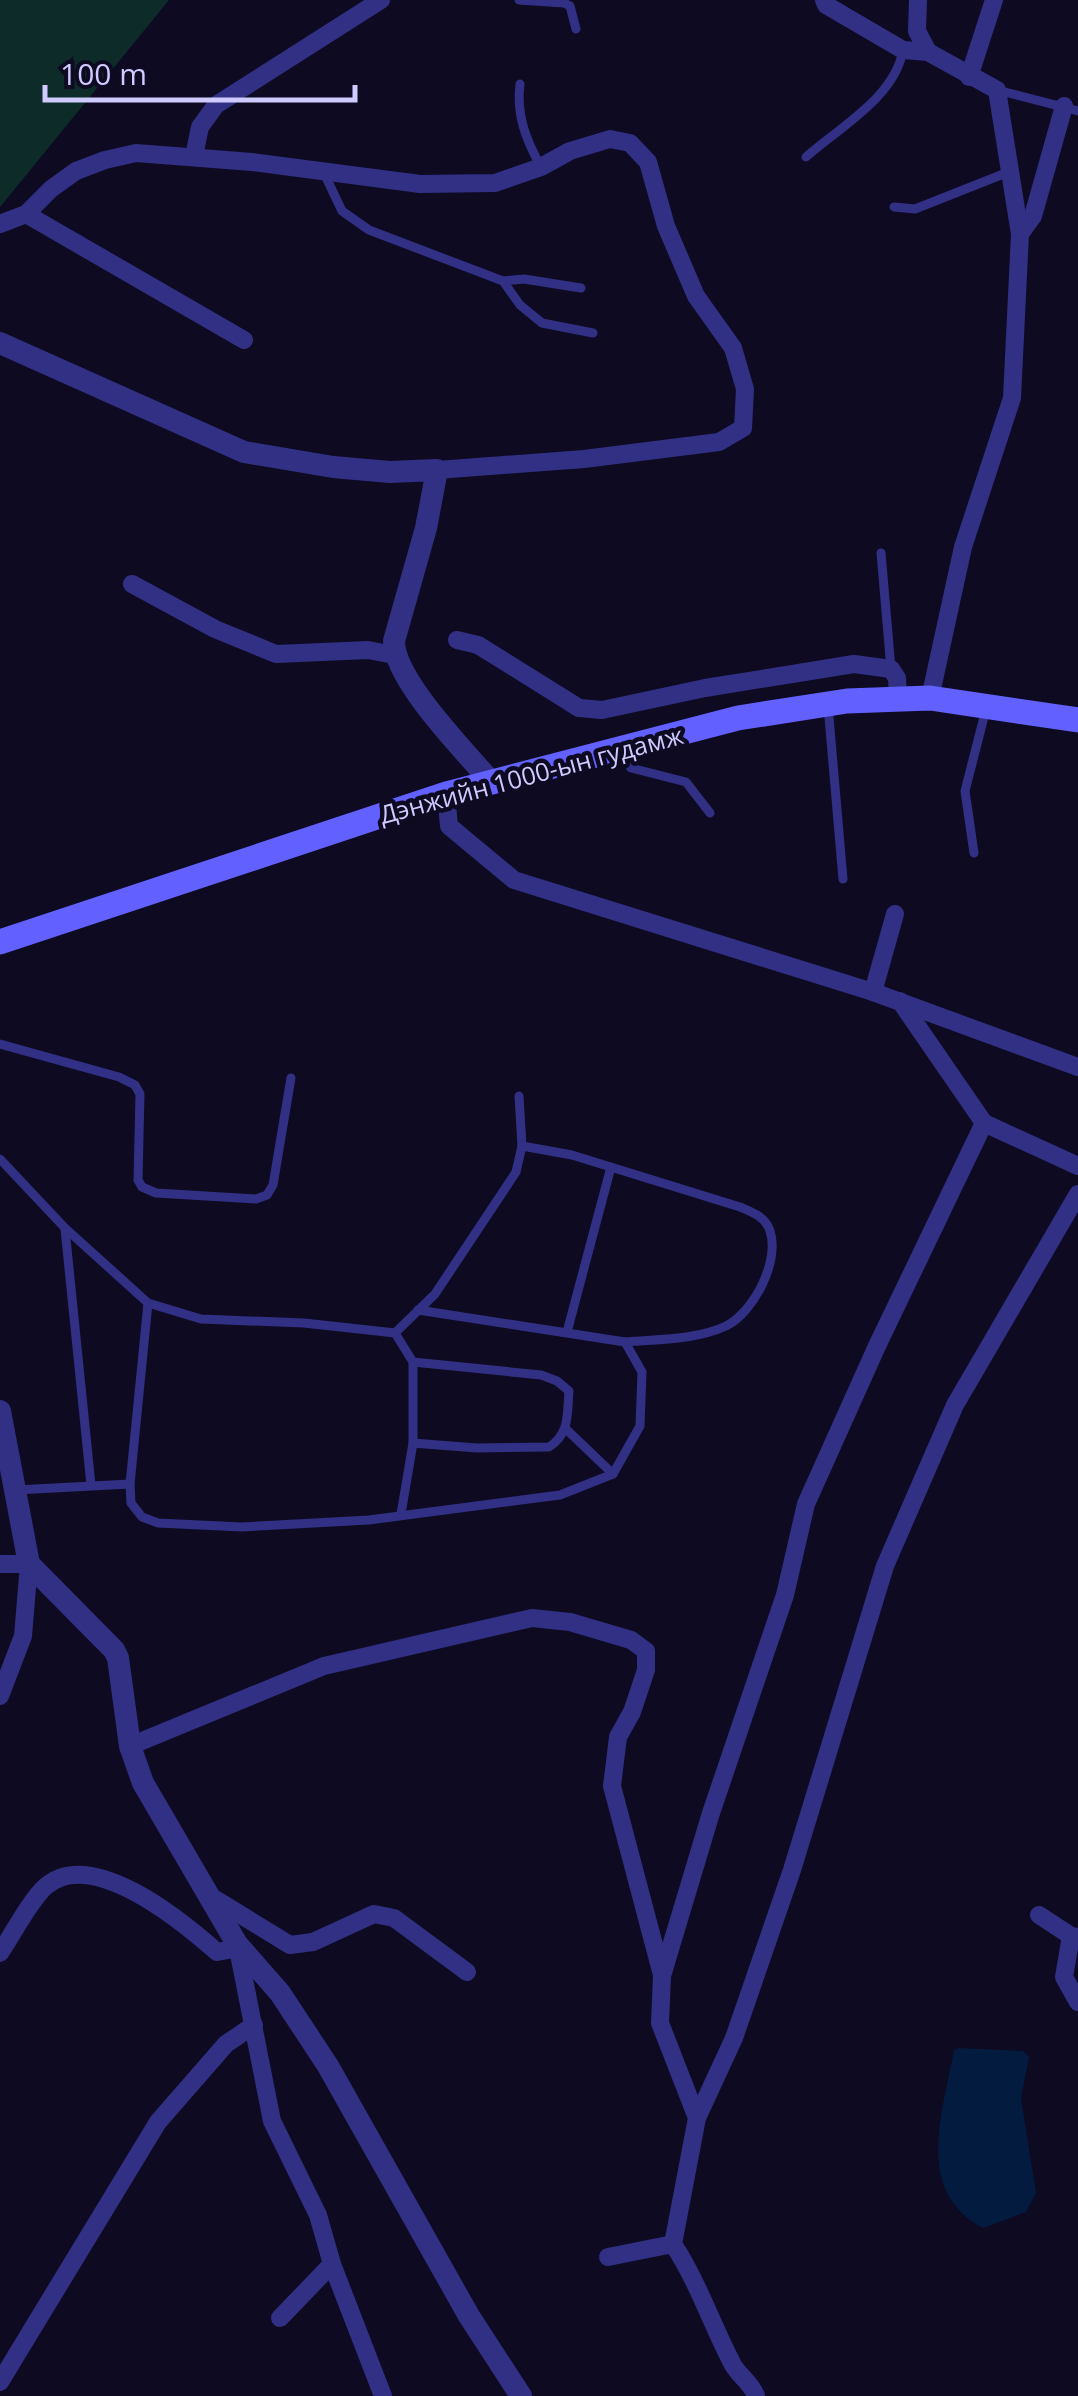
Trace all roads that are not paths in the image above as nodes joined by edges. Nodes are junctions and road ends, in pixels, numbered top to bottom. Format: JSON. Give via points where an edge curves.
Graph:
{"nodes":[{"id":1,"x":380,"y":0,"type":"edge"},
{"id":2,"x":519,"y":0,"type":"edge"},
{"id":3,"x":824,"y":0,"type":"edge"},
{"id":4,"x":918,"y":0,"type":"edge"},
{"id":5,"x":994,"y":0,"type":"edge"},
{"id":6,"x":576,"y":29,"type":"dead end"},
{"id":7,"x":903,"y":50,"type":"junction"},
{"id":8,"x":928,"y":52,"type":"junction"},
{"id":9,"x":969,"y":77,"type":"junction"},
{"id":10,"x":520,"y":84,"type":"dead end"},
{"id":11,"x":997,"y":90,"type":"junction"},
{"id":12,"x":1071,"y":108,"type":"edge"},
{"id":13,"x":194,"y":156,"type":"junction"},
{"id":14,"x":806,"y":157,"type":"dead end"},
{"id":15,"x":541,"y":168,"type":"junction"},
{"id":16,"x":1011,"y":171,"type":"junction"},
{"id":17,"x":324,"y":173,"type":"junction"},
{"id":18,"x":894,"y":207,"type":"dead end"},
{"id":19,"x":26,"y":214,"type":"junction"},
{"id":20,"x":0,"y":224,"type":"edge"},
{"id":21,"x":1020,"y":234,"type":"junction"},
{"id":22,"x":503,"y":280,"type":"junction"},
{"id":23,"x":581,"y":288,"type":"dead end"},
{"id":24,"x":593,"y":333,"type":"dead end"},
{"id":25,"x":244,"y":340,"type":"dead end"},
{"id":26,"x":0,"y":343,"type":"edge"},
{"id":27,"x":438,"y":470,"type":"junction"},
{"id":28,"x":882,"y":553,"type":"dead end"},
{"id":29,"x":132,"y":584,"type":"dead end"},
{"id":30,"x":457,"y":640,"type":"dead end"},
{"id":31,"x":394,"y":655,"type":"junction"},
{"id":32,"x":891,"y":669,"type":"junction"},
{"id":33,"x":930,"y":698,"type":"junction"},
{"id":34,"x":898,"y":699,"type":"junction"},
{"id":35,"x":828,"y":703,"type":"junction"},
{"id":36,"x":987,"y":706,"type":"junction"},
{"id":37,"x":1078,"y":720,"type":"edge"},
{"id":38,"x":618,"y":750,"type":"junction"},
{"id":39,"x":492,"y":783,"type":"junction"},
{"id":40,"x":446,"y":794,"type":"junction"},
{"id":41,"x":710,"y":813,"type":"dead end"},
{"id":42,"x":974,"y":853,"type":"dead end"},
{"id":43,"x":844,"y":880,"type":"dead end"},
{"id":44,"x":895,"y":914,"type":"dead end"},
{"id":45,"x":0,"y":942,"type":"edge"},
{"id":46,"x":873,"y":992,"type":"junction"},
{"id":47,"x":900,"y":1001,"type":"junction"},
{"id":48,"x":0,"y":1044,"type":"edge"},
{"id":49,"x":1078,"y":1068,"type":"edge"},
{"id":50,"x":291,"y":1078,"type":"dead end"},
{"id":51,"x":519,"y":1096,"type":"dead end"},
{"id":52,"x":984,"y":1123,"type":"junction"},
{"id":53,"x":522,"y":1146,"type":"junction"},
{"id":54,"x":0,"y":1159,"type":"edge"},
{"id":55,"x":1078,"y":1166,"type":"edge"},
{"id":56,"x":610,"y":1167,"type":"junction"},
{"id":57,"x":1078,"y":1194,"type":"edge"},
{"id":58,"x":65,"y":1228,"type":"junction"},
{"id":59,"x":148,"y":1303,"type":"junction"},
{"id":60,"x":418,"y":1310,"type":"junction"},
{"id":61,"x":567,"y":1332,"type":"junction"},
{"id":62,"x":395,"y":1334,"type":"junction"},
{"id":63,"x":625,"y":1342,"type":"junction"},
{"id":64,"x":413,"y":1362,"type":"junction"},
{"id":65,"x":0,"y":1411,"type":"edge"},
{"id":66,"x":566,"y":1428,"type":"junction"},
{"id":67,"x":412,"y":1443,"type":"junction"},
{"id":68,"x":613,"y":1474,"type":"junction"},
{"id":69,"x":90,"y":1484,"type":"junction"},
{"id":70,"x":130,"y":1484,"type":"junction"},
{"id":71,"x":13,"y":1490,"type":"junction"},
{"id":72,"x":401,"y":1514,"type":"junction"},
{"id":73,"x":0,"y":1564,"type":"edge"},
{"id":74,"x":29,"y":1564,"type":"junction"},
{"id":75,"x":0,"y":1696,"type":"edge"},
{"id":76,"x":130,"y":1746,"type":"junction"},
{"id":77,"x":209,"y":1895,"type":"junction"},
{"id":78,"x":1039,"y":1915,"type":"dead end"},
{"id":79,"x":1075,"y":1937,"type":"edge"},
{"id":80,"x":237,"y":1944,"type":"junction"},
{"id":81,"x":0,"y":1952,"type":"edge"},
{"id":82,"x":467,"y":1972,"type":"dead end"},
{"id":83,"x":662,"y":1976,"type":"junction"},
{"id":84,"x":1078,"y":2002,"type":"edge"},
{"id":85,"x":254,"y":2024,"type":"junction"},
{"id":86,"x":697,"y":2118,"type":"junction"},
{"id":87,"x":674,"y":2244,"type":"junction"},
{"id":88,"x":608,"y":2257,"type":"dead end"},
{"id":89,"x":332,"y":2264,"type":"junction"},
{"id":90,"x":280,"y":2318,"type":"dead end"},
{"id":91,"x":0,"y":2382,"type":"edge"},
{"id":92,"x":383,"y":2396,"type":"edge"},
{"id":93,"x":521,"y":2396,"type":"edge"},
{"id":94,"x":756,"y":2396,"type":"edge"}],
"edges":[{"from":1,"to":13,"type":"street","via":[[216,105],[200,127]]},
{"from":2,"to":6,"type":"lane","via":[[570,6]]},
{"from":3,"to":7,"type":"street"},
{"from":4,"to":8,"type":"street","via":[[917,31]]},
{"from":5,"to":9,"type":"street"},
{"from":7,"to":8,"type":"street"},
{"from":7,"to":14,"type":"lane","via":[[886,88]]},
{"from":8,"to":9,"type":"street"},
{"from":9,"to":11,"type":"street"},
{"from":10,"to":15,"type":"lane","via":[[517,104],[526,141]]},
{"from":11,"to":12,"type":"lane"},
{"from":11,"to":16,"type":"street"},
{"from":12,"to":21,"type":"street","via":[[1033,216]]},
{"from":13,"to":17,"type":"street"},
{"from":13,"to":19,"type":"street","via":[[136,153],[105,160],[76,171]]},
{"from":15,"to":17,"type":"street","via":[[495,183],[420,184]]},
{"from":15,"to":27,"type":"street","via":[[610,139],[630,143],[648,162],[696,296],[733,348],[745,388],[742,428],[719,442]]},
{"from":16,"to":18,"type":"lane","via":[[915,209]]},
{"from":16,"to":21,"type":"street"},
{"from":17,"to":22,"type":"lane","via":[[342,211],[369,230]]},
{"from":19,"to":20,"type":"street"},
{"from":19,"to":25,"type":"street"},
{"from":21,"to":33,"type":"street","via":[[1012,398],[963,547]]},
{"from":22,"to":23,"type":"lane"},
{"from":22,"to":24,"type":"lane","via":[[542,323]]},
{"from":26,"to":27,"type":"street","via":[[244,452],[333,467]]},
{"from":27,"to":31,"type":"street"},
{"from":28,"to":32,"type":"lane"},
{"from":29,"to":31,"type":"street","via":[[276,654]]},
{"from":30,"to":32,"type":"street","via":[[580,708],[602,710],[854,664]]},
{"from":31,"to":39,"type":"street"},
{"from":32,"to":34,"type":"street"},
{"from":33,"to":34,"type":"main road","name":"Дэнжийн 1000-ын гудамж"},
{"from":33,"to":36,"type":"main road","name":"Дэнжийн 1000-ын гудамж"},
{"from":34,"to":35,"type":"main road","name":"Дэнжийн 1000-ын гудамж"},
{"from":35,"to":38,"type":"main road","name":"Дэнжийн 1000-ын гудамж","via":[[738,718]]},
{"from":35,"to":43,"type":"lane"},
{"from":36,"to":37,"type":"main road","name":"Дэнжийн 1000-ын гудамж"},
{"from":36,"to":42,"type":"lane","via":[[965,790]]},
{"from":38,"to":39,"type":"main road","name":"Дэнжийн 1000-ын гудамж"},
{"from":38,"to":41,"type":"lane","via":[[631,768],[686,782]]},
{"from":39,"to":40,"type":"main road","name":"Дэнжийн 1000-ын гудамж"},
{"from":40,"to":45,"type":"main road","name":"Дэнжийн 1000-ын гудамж"},
{"from":40,"to":46,"type":"street","via":[[450,826],[514,880]]},
{"from":44,"to":46,"type":"street"},
{"from":46,"to":47,"type":"street"},
{"from":47,"to":49,"type":"street"},
{"from":47,"to":52,"type":"street"},
{"from":48,"to":50,"type":"lane","via":[[135,1085],[138,1180],[156,1194],[266,1195]]},
{"from":51,"to":53,"type":"lane"},
{"from":52,"to":55,"type":"street"},
{"from":52,"to":83,"type":"street","via":[[806,1504],[785,1595]]},
{"from":53,"to":56,"type":"lane"},
{"from":53,"to":60,"type":"lane","via":[[516,1172]]},
{"from":54,"to":58,"type":"lane"},
{"from":56,"to":61,"type":"lane"},
{"from":56,"to":63,"type":"lane","via":[[740,1207],[770,1229],[766,1276],[732,1323],[694,1336]]},
{"from":57,"to":86,"type":"street","via":[[954,1405],[885,1566],[786,1889],[734,2038]]},
{"from":58,"to":59,"type":"lane"},
{"from":58,"to":69,"type":"lane"},
{"from":59,"to":62,"type":"lane","via":[[201,1319]]},
{"from":59,"to":70,"type":"lane"},
{"from":60,"to":61,"type":"lane"},
{"from":60,"to":62,"type":"lane"},
{"from":61,"to":63,"type":"lane"},
{"from":62,"to":64,"type":"lane"},
{"from":63,"to":68,"type":"lane","via":[[642,1372],[640,1426]]},
{"from":64,"to":66,"type":"lane","via":[[557,1381],[569,1391]]},
{"from":64,"to":67,"type":"lane"},
{"from":65,"to":71,"type":"street"},
{"from":66,"to":67,"type":"lane","via":[[549,1447]]},
{"from":66,"to":68,"type":"lane"},
{"from":67,"to":72,"type":"lane"},
{"from":68,"to":72,"type":"lane","via":[[560,1495]]},
{"from":69,"to":70,"type":"lane"},
{"from":69,"to":71,"type":"lane"},
{"from":70,"to":72,"type":"lane","via":[[131,1503],[158,1523],[242,1527]]},
{"from":71,"to":74,"type":"street"},
{"from":73,"to":74,"type":"street"},
{"from":74,"to":75,"type":"street","via":[[23,1636]]},
{"from":74,"to":76,"type":"street","via":[[114,1650]]},
{"from":76,"to":77,"type":"street","via":[[143,1783]]},
{"from":76,"to":83,"type":"street","via":[[324,1666],[481,1628],[532,1618],[631,1640],[646,1651],[646,1670],[618,1737],[612,1786]]},
{"from":77,"to":80,"type":"street"},
{"from":77,"to":82,"type":"street","via":[[290,1945],[313,1942],[374,1914],[394,1918]]},
{"from":78,"to":79,"type":"street"},
{"from":79,"to":84,"type":"street","via":[[1064,1978]]},
{"from":80,"to":81,"type":"street","via":[[217,1952],[177,1917],[124,1885],[76,1875],[46,1886]]},
{"from":80,"to":85,"type":"street"},
{"from":80,"to":93,"type":"street","via":[[280,1992],[328,2066],[468,2316]]},
{"from":83,"to":86,"type":"street","via":[[660,2024]]},
{"from":85,"to":89,"type":"street","via":[[272,2120],[318,2215]]},
{"from":85,"to":91,"type":"street","via":[[226,2044],[158,2122]]},
{"from":86,"to":87,"type":"street"},
{"from":87,"to":88,"type":"street"},
{"from":87,"to":94,"type":"street","via":[[735,2369]]},
{"from":89,"to":90,"type":"street"},
{"from":89,"to":92,"type":"street"}]}
